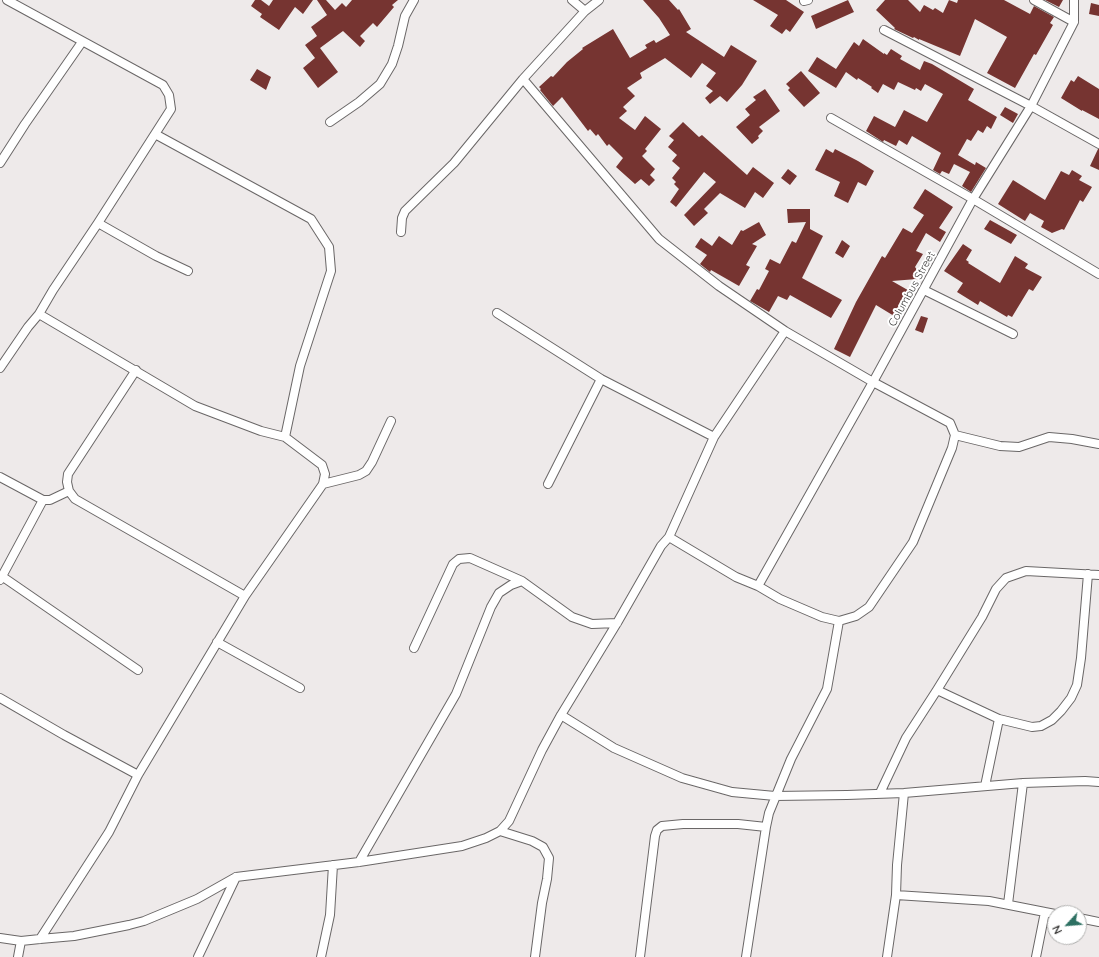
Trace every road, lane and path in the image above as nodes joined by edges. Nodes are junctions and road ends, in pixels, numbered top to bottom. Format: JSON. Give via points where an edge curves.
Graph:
{"nodes":[{"id":1,"x":8,"y":0,"type":"edge"},
{"id":2,"x":414,"y":0,"type":"edge"},
{"id":3,"x":572,"y":0,"type":"edge"},
{"id":4,"x":599,"y":0,"type":"edge"},
{"id":5,"x":1034,"y":0,"type":"edge"},
{"id":6,"x":1074,"y":0,"type":"edge"},
{"id":7,"x":585,"y":11,"type":"junction"},
{"id":8,"x":1074,"y":22,"type":"junction"},
{"id":9,"x":884,"y":30,"type":"dead end"},
{"id":10,"x":82,"y":42,"type":"junction"},
{"id":11,"x":523,"y":79,"type":"junction"},
{"id":12,"x":1031,"y":106,"type":"junction"},
{"id":13,"x":832,"y":118,"type":"dead end"},
{"id":14,"x":330,"y":122,"type":"dead end"},
{"id":15,"x":156,"y":134,"type":"junction"},
{"id":16,"x":1099,"y":144,"type":"edge"},
{"id":17,"x":0,"y":163,"type":"edge"},
{"id":18,"x":973,"y":199,"type":"junction"},
{"id":19,"x":98,"y":223,"type":"junction"},
{"id":20,"x":401,"y":232,"type":"dead end"},
{"id":21,"x":188,"y":270,"type":"dead end"},
{"id":22,"x":1099,"y":274,"type":"edge"},
{"id":23,"x":924,"y":290,"type":"junction"},
{"id":24,"x":497,"y":313,"type":"dead end"},
{"id":25,"x":39,"y":314,"type":"junction"},
{"id":26,"x":785,"y":331,"type":"junction"},
{"id":27,"x":1013,"y":334,"type":"dead end"},
{"id":28,"x":0,"y":368,"type":"edge"},
{"id":29,"x":136,"y":370,"type":"junction"},
{"id":30,"x":601,"y":379,"type":"junction"},
{"id":31,"x":873,"y":382,"type":"junction"},
{"id":32,"x":391,"y":421,"type":"dead end"},
{"id":33,"x":955,"y":435,"type":"junction"},
{"id":34,"x":285,"y":437,"type":"junction"},
{"id":35,"x":714,"y":437,"type":"junction"},
{"id":36,"x":1099,"y":444,"type":"edge"},
{"id":37,"x":0,"y":477,"type":"edge"},
{"id":38,"x":323,"y":484,"type":"junction"},
{"id":39,"x":548,"y":484,"type":"dead end"},
{"id":40,"x":69,"y":491,"type":"junction"},
{"id":41,"x":43,"y":500,"type":"junction"},
{"id":42,"x":669,"y":537,"type":"junction"},
{"id":43,"x":1088,"y":574,"type":"junction"},
{"id":44,"x":1099,"y":575,"type":"edge"},
{"id":45,"x":1,"y":578,"type":"edge"},
{"id":46,"x":522,"y":581,"type":"junction"},
{"id":47,"x":758,"y":586,"type":"junction"},
{"id":48,"x":245,"y":596,"type":"junction"},
{"id":49,"x":839,"y":621,"type":"junction"},
{"id":50,"x":617,"y":623,"type":"junction"},
{"id":51,"x":217,"y":642,"type":"junction"},
{"id":52,"x":414,"y":648,"type":"dead end"},
{"id":53,"x":138,"y":670,"type":"dead end"},
{"id":54,"x":300,"y":688,"type":"dead end"},
{"id":55,"x":937,"y":690,"type":"junction"},
{"id":56,"x":0,"y":698,"type":"edge"},
{"id":57,"x":561,"y":715,"type":"junction"},
{"id":58,"x":999,"y":719,"type":"junction"},
{"id":59,"x":138,"y":775,"type":"junction"},
{"id":60,"x":1099,"y":782,"type":"edge"},
{"id":61,"x":1023,"y":783,"type":"junction"},
{"id":62,"x":985,"y":786,"type":"junction"},
{"id":63,"x":880,"y":793,"type":"junction"},
{"id":64,"x":904,"y":793,"type":"junction"},
{"id":65,"x":775,"y":796,"type":"junction"},
{"id":66,"x":766,"y":827,"type":"junction"},
{"id":67,"x":500,"y":831,"type":"junction"},
{"id":68,"x":359,"y":862,"type":"junction"},
{"id":69,"x":334,"y":865,"type":"junction"},
{"id":70,"x":236,"y":877,"type":"junction"},
{"id":71,"x":896,"y":895,"type":"junction"},
{"id":72,"x":1008,"y":904,"type":"junction"},
{"id":73,"x":1045,"y":912,"type":"joint"},
{"id":74,"x":1087,"y":920,"type":"edge"},
{"id":75,"x":1099,"y":922,"type":"edge"},
{"id":76,"x":0,"y":938,"type":"edge"},
{"id":77,"x":40,"y":939,"type":"junction"},
{"id":78,"x":21,"y":941,"type":"junction"},
{"id":79,"x":18,"y":957,"type":"edge"},
{"id":80,"x":198,"y":957,"type":"edge"},
{"id":81,"x":321,"y":957,"type":"edge"},
{"id":82,"x":535,"y":957,"type":"edge"},
{"id":83,"x":640,"y":957,"type":"edge"},
{"id":84,"x":746,"y":957,"type":"edge"},
{"id":85,"x":887,"y":957,"type":"edge"},
{"id":86,"x":1036,"y":957,"type":"edge"}],
"edges":[{"from":1,"to":10,"type":"street"},
{"from":2,"to":14,"type":"street","via":[[405,16],[392,64],[380,84]]},
{"from":3,"to":7,"type":"street"},
{"from":4,"to":7,"type":"street"},
{"from":5,"to":8,"type":"street"},
{"from":6,"to":8,"type":"street","name":"Columbus Street"},
{"from":7,"to":11,"type":"street"},
{"from":8,"to":12,"type":"street","name":"Columbus Street"},
{"from":9,"to":12,"type":"street"},
{"from":10,"to":15,"type":"street","via":[[163,85],[169,95],[171,109]]},
{"from":10,"to":17,"type":"street"},
{"from":11,"to":20,"type":"street","via":[[454,163],[406,211],[402,218]]},
{"from":11,"to":26,"type":"street","via":[[659,239],[719,286]]},
{"from":12,"to":16,"type":"street"},
{"from":12,"to":18,"type":"street","name":"Columbus Street"},
{"from":13,"to":18,"type":"street"},
{"from":15,"to":19,"type":"street"},
{"from":15,"to":34,"type":"street","via":[[311,219],[330,247],[331,271],[300,366]]},
{"from":18,"to":22,"type":"street"},
{"from":18,"to":23,"type":"street","name":"Columbus Street"},
{"from":19,"to":21,"type":"street"},
{"from":19,"to":25,"type":"street"},
{"from":23,"to":27,"type":"street"},
{"from":23,"to":31,"type":"street","name":"Columbus Street"},
{"from":24,"to":30,"type":"street"},
{"from":25,"to":28,"type":"street"},
{"from":25,"to":29,"type":"street"},
{"from":26,"to":31,"type":"street"},
{"from":26,"to":35,"type":"street"},
{"from":29,"to":34,"type":"street","via":[[195,406],[261,431]]},
{"from":29,"to":40,"type":"street","via":[[68,474]]},
{"from":30,"to":35,"type":"street"},
{"from":30,"to":39,"type":"street"},
{"from":31,"to":33,"type":"street","via":[[950,423]]},
{"from":31,"to":47,"type":"street","name":"Columbus Street"},
{"from":32,"to":38,"type":"street","via":[[366,470],[359,475]]},
{"from":33,"to":36,"type":"street","via":[[1000,446],[1019,447],[1049,437],[1072,438]]},
{"from":33,"to":49,"type":"street","via":[[913,542],[869,607],[856,616]]},
{"from":34,"to":38,"type":"street","via":[[322,465],[325,474]]},
{"from":35,"to":42,"type":"street"},
{"from":37,"to":41,"type":"street"},
{"from":38,"to":48,"type":"street"},
{"from":40,"to":41,"type":"street","via":[[50,500]]},
{"from":40,"to":48,"type":"street","via":[[75,499]]},
{"from":41,"to":45,"type":"street"},
{"from":42,"to":47,"type":"street","via":[[736,577]]},
{"from":42,"to":50,"type":"street","via":[[661,546]]},
{"from":43,"to":44,"type":"street"},
{"from":43,"to":55,"type":"street","via":[[1026,571],[1006,578],[996,589],[982,617]]},
{"from":43,"to":58,"type":"street","via":[[1081,658],[1077,685],[1071,698],[1052,720],[1041,726],[1032,727]]},
{"from":45,"to":53,"type":"street"},
{"from":46,"to":50,"type":"street","via":[[572,617],[592,624]]},
{"from":46,"to":52,"type":"street","via":[[470,558],[459,559],[453,564]]},
{"from":46,"to":68,"type":"street","via":[[499,593],[456,694]]},
{"from":47,"to":49,"type":"street","via":[[780,599],[822,617]]},
{"from":48,"to":51,"type":"street"},
{"from":49,"to":65,"type":"street","via":[[827,689]]},
{"from":50,"to":57,"type":"street"},
{"from":51,"to":54,"type":"street"},
{"from":51,"to":59,"type":"street"},
{"from":55,"to":58,"type":"street"},
{"from":55,"to":63,"type":"street","via":[[906,738]]},
{"from":56,"to":59,"type":"street"},
{"from":57,"to":65,"type":"street","via":[[614,748],[682,778],[732,792]]},
{"from":57,"to":67,"type":"street","via":[[509,821]]},
{"from":58,"to":62,"type":"street"},
{"from":59,"to":77,"type":"street","via":[[109,832]]},
{"from":60,"to":61,"type":"street"},
{"from":61,"to":62,"type":"street"},
{"from":61,"to":72,"type":"street"},
{"from":62,"to":64,"type":"street"},
{"from":63,"to":64,"type":"street"},
{"from":63,"to":65,"type":"street"},
{"from":64,"to":71,"type":"street"},
{"from":65,"to":66,"type":"street"},
{"from":66,"to":83,"type":"street","via":[[683,824],[662,826],[657,830]]},
{"from":66,"to":84,"type":"street"},
{"from":67,"to":68,"type":"street","via":[[462,846]]},
{"from":67,"to":82,"type":"street","via":[[543,847],[549,858]]},
{"from":68,"to":69,"type":"street"},
{"from":69,"to":70,"type":"street"},
{"from":69,"to":81,"type":"street","via":[[330,916]]},
{"from":70,"to":77,"type":"street","via":[[210,892],[144,921],[74,936]]},
{"from":70,"to":80,"type":"street"},
{"from":71,"to":72,"type":"street"},
{"from":71,"to":85,"type":"street"},
{"from":72,"to":73,"type":"street"},
{"from":73,"to":86,"type":"street"},
{"from":74,"to":75,"type":"street"},
{"from":76,"to":78,"type":"street"},
{"from":77,"to":78,"type":"street"},
{"from":78,"to":79,"type":"street"}]}
